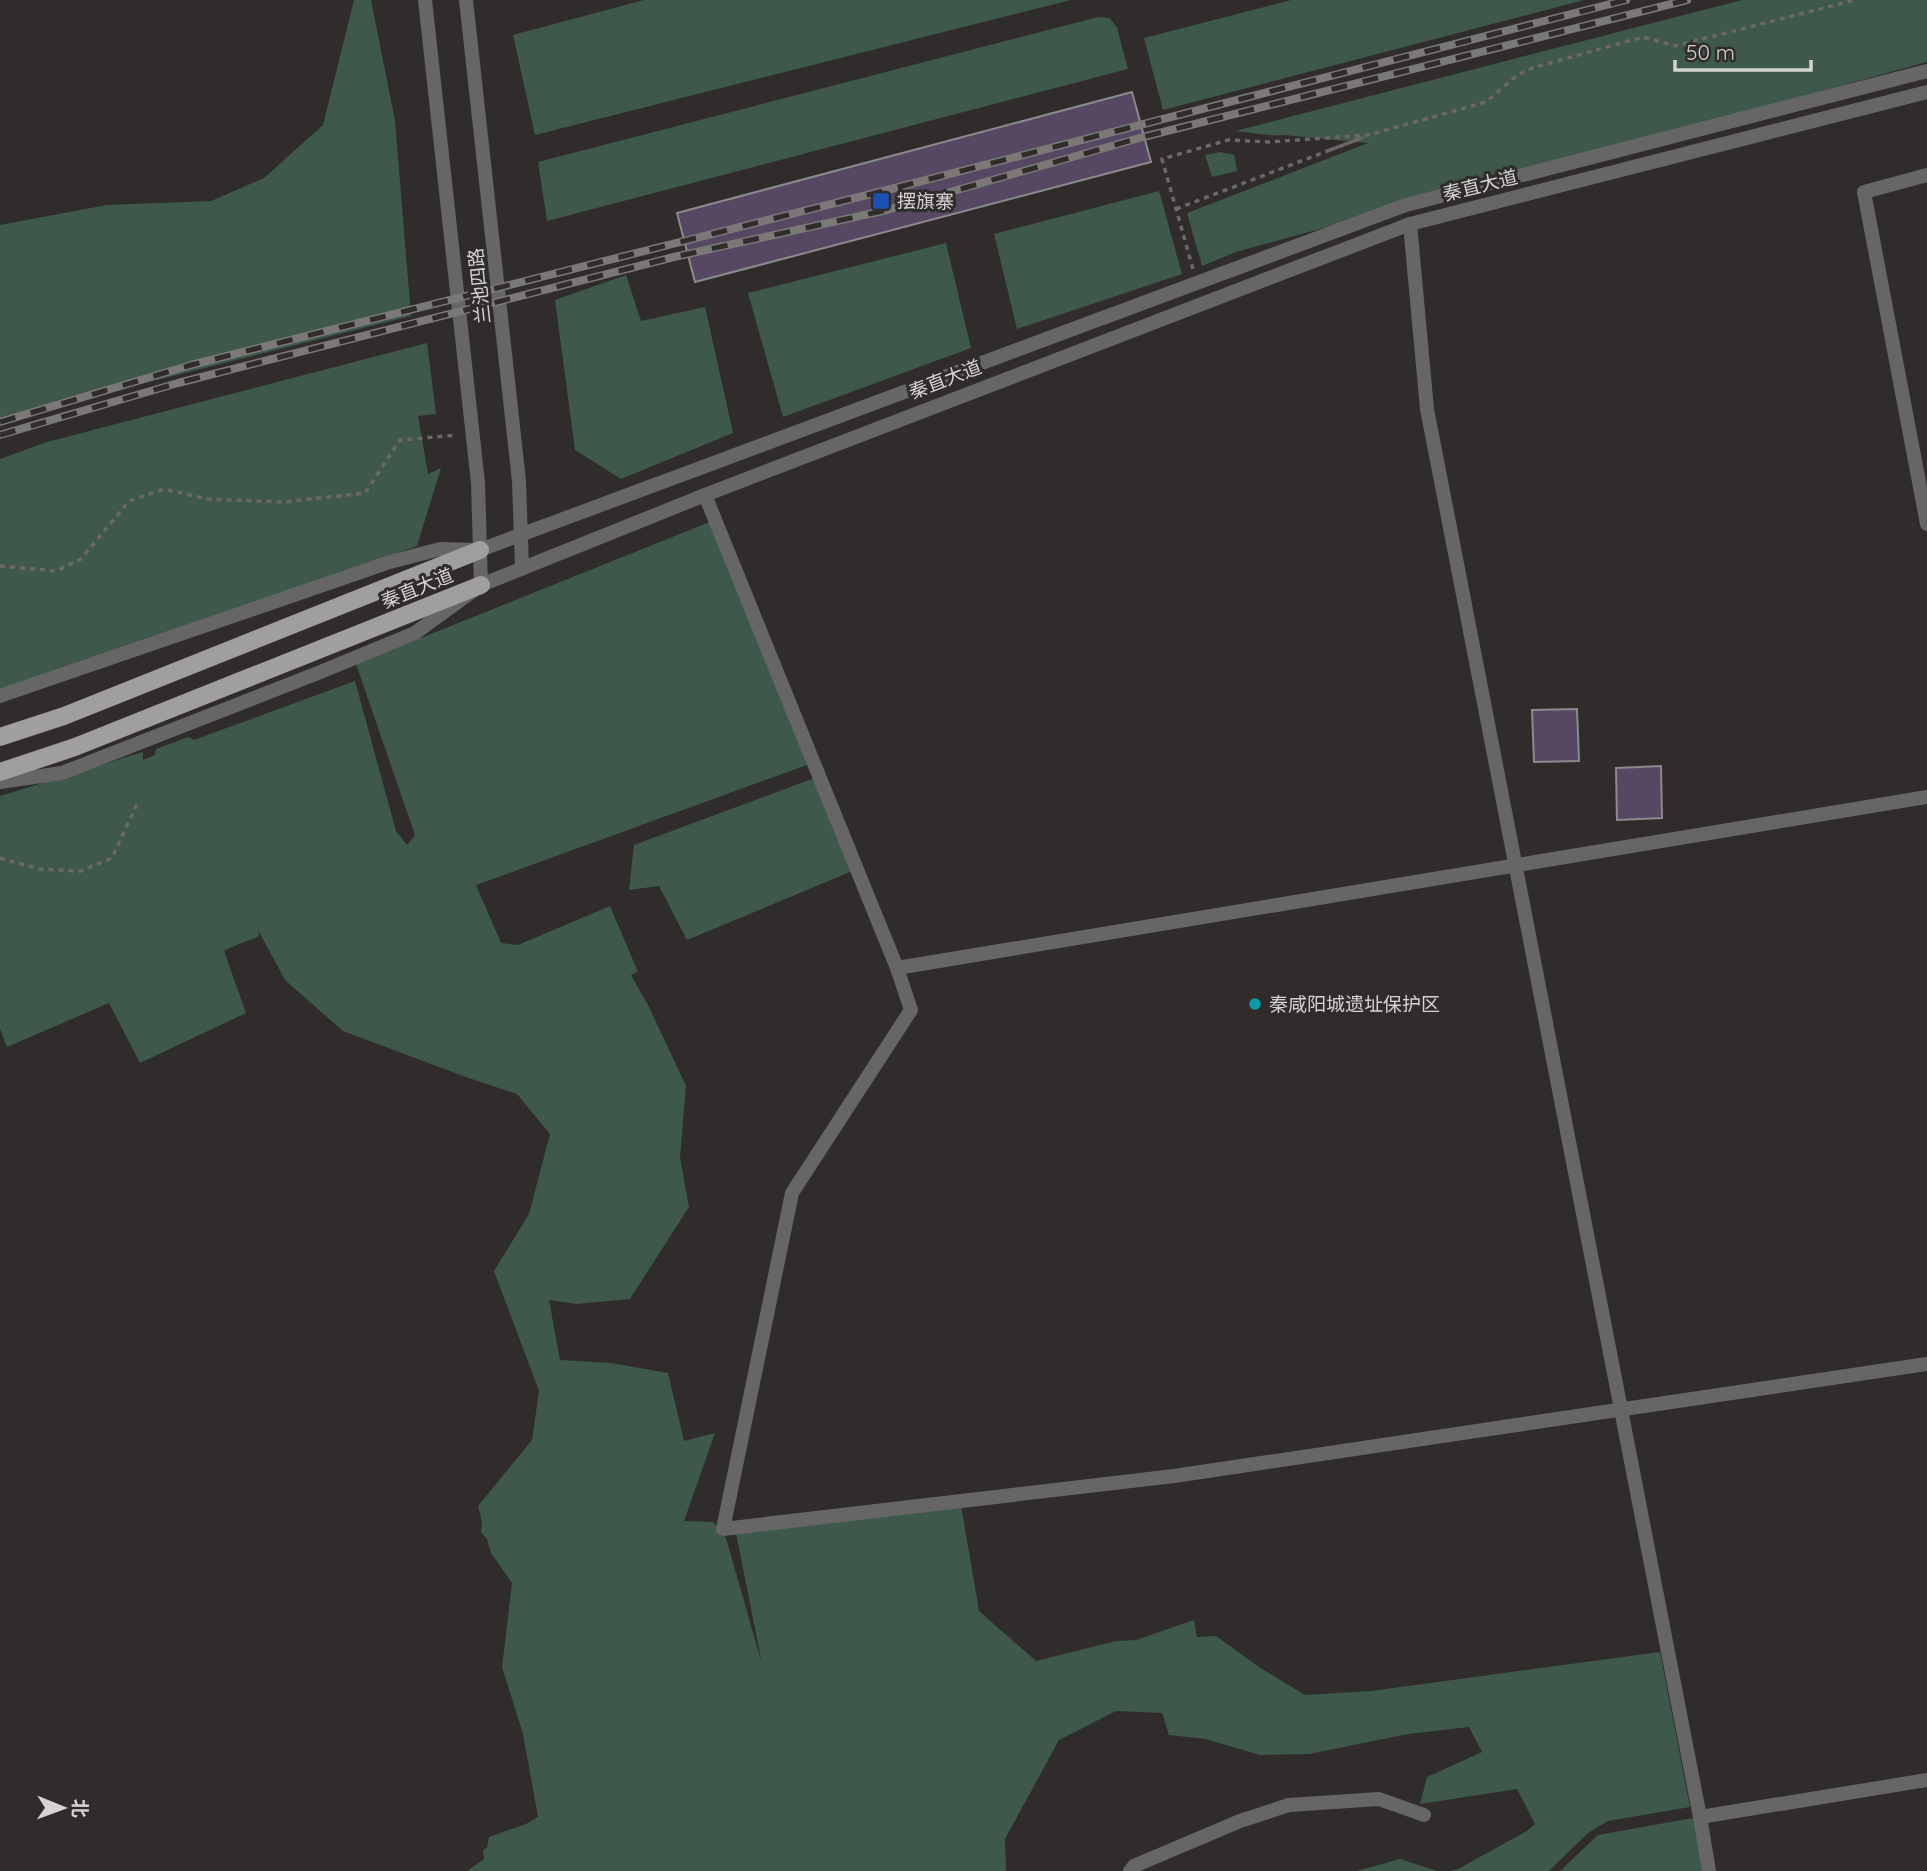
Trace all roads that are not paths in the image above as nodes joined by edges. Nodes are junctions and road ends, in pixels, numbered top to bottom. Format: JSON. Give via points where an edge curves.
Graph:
{"nodes":[{"id":1,"x":425,"y":0,"type":"edge"},
{"id":2,"x":466,"y":0,"type":"edge"},
{"id":3,"x":1927,"y":71,"type":"edge"},
{"id":4,"x":1927,"y":92,"type":"edge"},
{"id":5,"x":1927,"y":175,"type":"edge"},
{"id":6,"x":1410,"y":224,"type":"junction"},
{"id":7,"x":705,"y":495,"type":"junction"},
{"id":8,"x":1927,"y":524,"type":"edge"},
{"id":9,"x":521,"y":534,"type":"junction"},
{"id":10,"x":480,"y":550,"type":"junction"},
{"id":11,"x":522,"y":569,"type":"junction"},
{"id":12,"x":481,"y":585,"type":"junction"},
{"id":13,"x":0,"y":696,"type":"edge"},
{"id":14,"x":0,"y":737,"type":"edge"},
{"id":15,"x":0,"y":772,"type":"edge"},
{"id":16,"x":0,"y":782,"type":"edge"},
{"id":17,"x":1927,"y":797,"type":"edge"},
{"id":18,"x":1515,"y":866,"type":"junction"},
{"id":19,"x":897,"y":968,"type":"junction"},
{"id":20,"x":1927,"y":1364,"type":"edge"},
{"id":21,"x":1621,"y":1409,"type":"junction"},
{"id":22,"x":1927,"y":1780,"type":"edge"},
{"id":23,"x":1424,"y":1815,"type":"dead end"},
{"id":24,"x":1700,"y":1817,"type":"junction"},
{"id":25,"x":1130,"y":1871,"type":"edge"},
{"id":26,"x":1709,"y":1871,"type":"edge"}],
"edges":[{"from":1,"to":10,"type":"street","name":"兰池四路","via":[[473,433]]},
{"from":2,"to":9,"type":"street","name":"兰池四路","via":[[520,481]]},
{"from":3,"to":9,"type":"street","name":"秦直大道","via":[[1406,205]]},
{"from":4,"to":6,"type":"street","name":"秦直大道"},
{"from":5,"to":8,"type":"street","via":[[1864,192]]},
{"from":6,"to":7,"type":"street","name":"秦直大道"},
{"from":6,"to":18,"type":"street","via":[[1427,410]]},
{"from":7,"to":11,"type":"street","name":"秦直大道"},
{"from":7,"to":19,"type":"street"},
{"from":9,"to":10,"type":"street","name":"秦直大道"},
{"from":9,"to":11,"type":"street","name":"兰池四路"},
{"from":10,"to":12,"type":"street","name":"兰池四路"},
{"from":10,"to":13,"type":"street","via":[[440,549],[390,562]]},
{"from":10,"to":14,"type":"main road","name":"秦直大道","via":[[64,716]]},
{"from":11,"to":12,"type":"street","name":"秦直大道"},
{"from":12,"to":15,"type":"main road","name":"秦直大道","via":[[75,747]]},
{"from":12,"to":16,"type":"street","via":[[415,633],[318,673],[62,773]]},
{"from":17,"to":18,"type":"street"},
{"from":18,"to":19,"type":"street"},
{"from":18,"to":21,"type":"street"},
{"from":19,"to":21,"type":"street","via":[[911,1010],[792,1193],[723,1530],[1174,1476]]},
{"from":20,"to":21,"type":"street"},
{"from":21,"to":24,"type":"street"},
{"from":22,"to":24,"type":"street"},
{"from":23,"to":25,"type":"street","via":[[1379,1798],[1289,1805],[1196,1838]]},
{"from":24,"to":26,"type":"street"}]}
